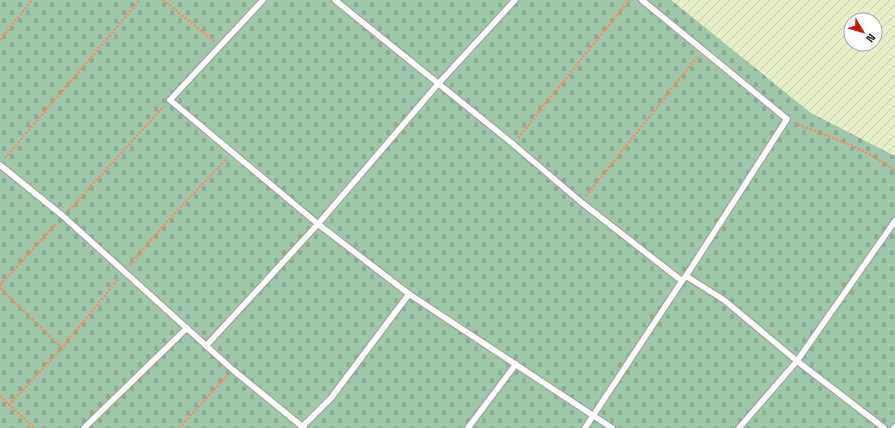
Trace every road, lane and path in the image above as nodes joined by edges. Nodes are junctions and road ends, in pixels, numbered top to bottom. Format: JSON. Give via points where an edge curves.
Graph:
{"nodes":[{"id":1,"x":32,"y":0,"type":"edge"},
{"id":2,"x":140,"y":0,"type":"edge"},
{"id":3,"x":163,"y":0,"type":"edge"},
{"id":4,"x":263,"y":0,"type":"edge"},
{"id":5,"x":335,"y":0,"type":"edge"},
{"id":6,"x":515,"y":0,"type":"edge"},
{"id":7,"x":630,"y":0,"type":"edge"},
{"id":8,"x":642,"y":0,"type":"edge"},
{"id":9,"x":0,"y":40,"type":"edge"},
{"id":10,"x":220,"y":46,"type":"junction"},
{"id":11,"x":702,"y":51,"type":"junction"},
{"id":12,"x":438,"y":84,"type":"junction"},
{"id":13,"x":170,"y":100,"type":"junction"},
{"id":14,"x":787,"y":119,"type":"junction"},
{"id":15,"x":513,"y":144,"type":"junction"},
{"id":16,"x":232,"y":152,"type":"junction"},
{"id":17,"x":0,"y":165,"type":"edge"},
{"id":18,"x":895,"y":172,"type":"edge"},
{"id":19,"x":581,"y":202,"type":"junction"},
{"id":20,"x":63,"y":216,"type":"junction"},
{"id":21,"x":895,"y":221,"type":"edge"},
{"id":22,"x":318,"y":224,"type":"junction"},
{"id":23,"x":124,"y":272,"type":"junction"},
{"id":24,"x":686,"y":276,"type":"junction"},
{"id":25,"x":682,"y":281,"type":"junction"},
{"id":26,"x":0,"y":286,"type":"edge"},
{"id":27,"x":410,"y":294,"type":"junction"},
{"id":28,"x":187,"y":328,"type":"junction"},
{"id":29,"x":206,"y":346,"type":"junction"},
{"id":30,"x":62,"y":348,"type":"junction"},
{"id":31,"x":797,"y":361,"type":"junction"},
{"id":32,"x":516,"y":364,"type":"junction"},
{"id":33,"x":233,"y":370,"type":"junction"},
{"id":34,"x":0,"y":396,"type":"edge"},
{"id":35,"x":9,"y":405,"type":"junction"},
{"id":36,"x":594,"y":415,"type":"junction"},
{"id":37,"x":303,"y":427,"type":"edge"},
{"id":38,"x":34,"y":428,"type":"edge"},
{"id":39,"x":84,"y":428,"type":"edge"},
{"id":40,"x":179,"y":428,"type":"edge"},
{"id":41,"x":468,"y":428,"type":"edge"},
{"id":42,"x":585,"y":428,"type":"edge"},
{"id":43,"x":612,"y":428,"type":"edge"},
{"id":44,"x":739,"y":428,"type":"edge"},
{"id":45,"x":884,"y":428,"type":"edge"}],
"edges":[{"from":1,"to":9,"type":"path"},
{"from":2,"to":17,"type":"path"},
{"from":3,"to":10,"type":"path"},
{"from":4,"to":10,"type":"lane"},
{"from":5,"to":12,"type":"lane"},
{"from":6,"to":12,"type":"lane"},
{"from":7,"to":15,"type":"path"},
{"from":8,"to":11,"type":"lane"},
{"from":10,"to":13,"type":"lane"},
{"from":11,"to":14,"type":"lane"},
{"from":11,"to":19,"type":"path"},
{"from":12,"to":15,"type":"lane"},
{"from":12,"to":22,"type":"lane"},
{"from":13,"to":16,"type":"lane"},
{"from":13,"to":20,"type":"path"},
{"from":14,"to":18,"type":"path","via":[[857,148]]},
{"from":14,"to":24,"type":"lane"},
{"from":15,"to":19,"type":"lane"},
{"from":16,"to":22,"type":"lane"},
{"from":16,"to":23,"type":"path"},
{"from":17,"to":20,"type":"lane"},
{"from":19,"to":25,"type":"lane"},
{"from":20,"to":23,"type":"lane"},
{"from":20,"to":26,"type":"path"},
{"from":21,"to":31,"type":"lane"},
{"from":22,"to":27,"type":"lane"},
{"from":22,"to":29,"type":"lane"},
{"from":23,"to":28,"type":"lane"},
{"from":23,"to":30,"type":"path"},
{"from":24,"to":25,"type":"lane"},
{"from":24,"to":31,"type":"lane","via":[[724,300]]},
{"from":25,"to":36,"type":"lane"},
{"from":26,"to":30,"type":"path"},
{"from":27,"to":32,"type":"lane"},
{"from":27,"to":37,"type":"lane","via":[[331,398]]},
{"from":28,"to":29,"type":"lane"},
{"from":28,"to":39,"type":"lane"},
{"from":29,"to":33,"type":"lane"},
{"from":30,"to":35,"type":"path"},
{"from":31,"to":44,"type":"lane"},
{"from":31,"to":45,"type":"lane"},
{"from":32,"to":36,"type":"lane"},
{"from":32,"to":41,"type":"lane"},
{"from":33,"to":37,"type":"lane"},
{"from":33,"to":40,"type":"path"},
{"from":34,"to":35,"type":"path"},
{"from":35,"to":38,"type":"path"},
{"from":36,"to":42,"type":"lane"},
{"from":36,"to":43,"type":"lane"}]}
